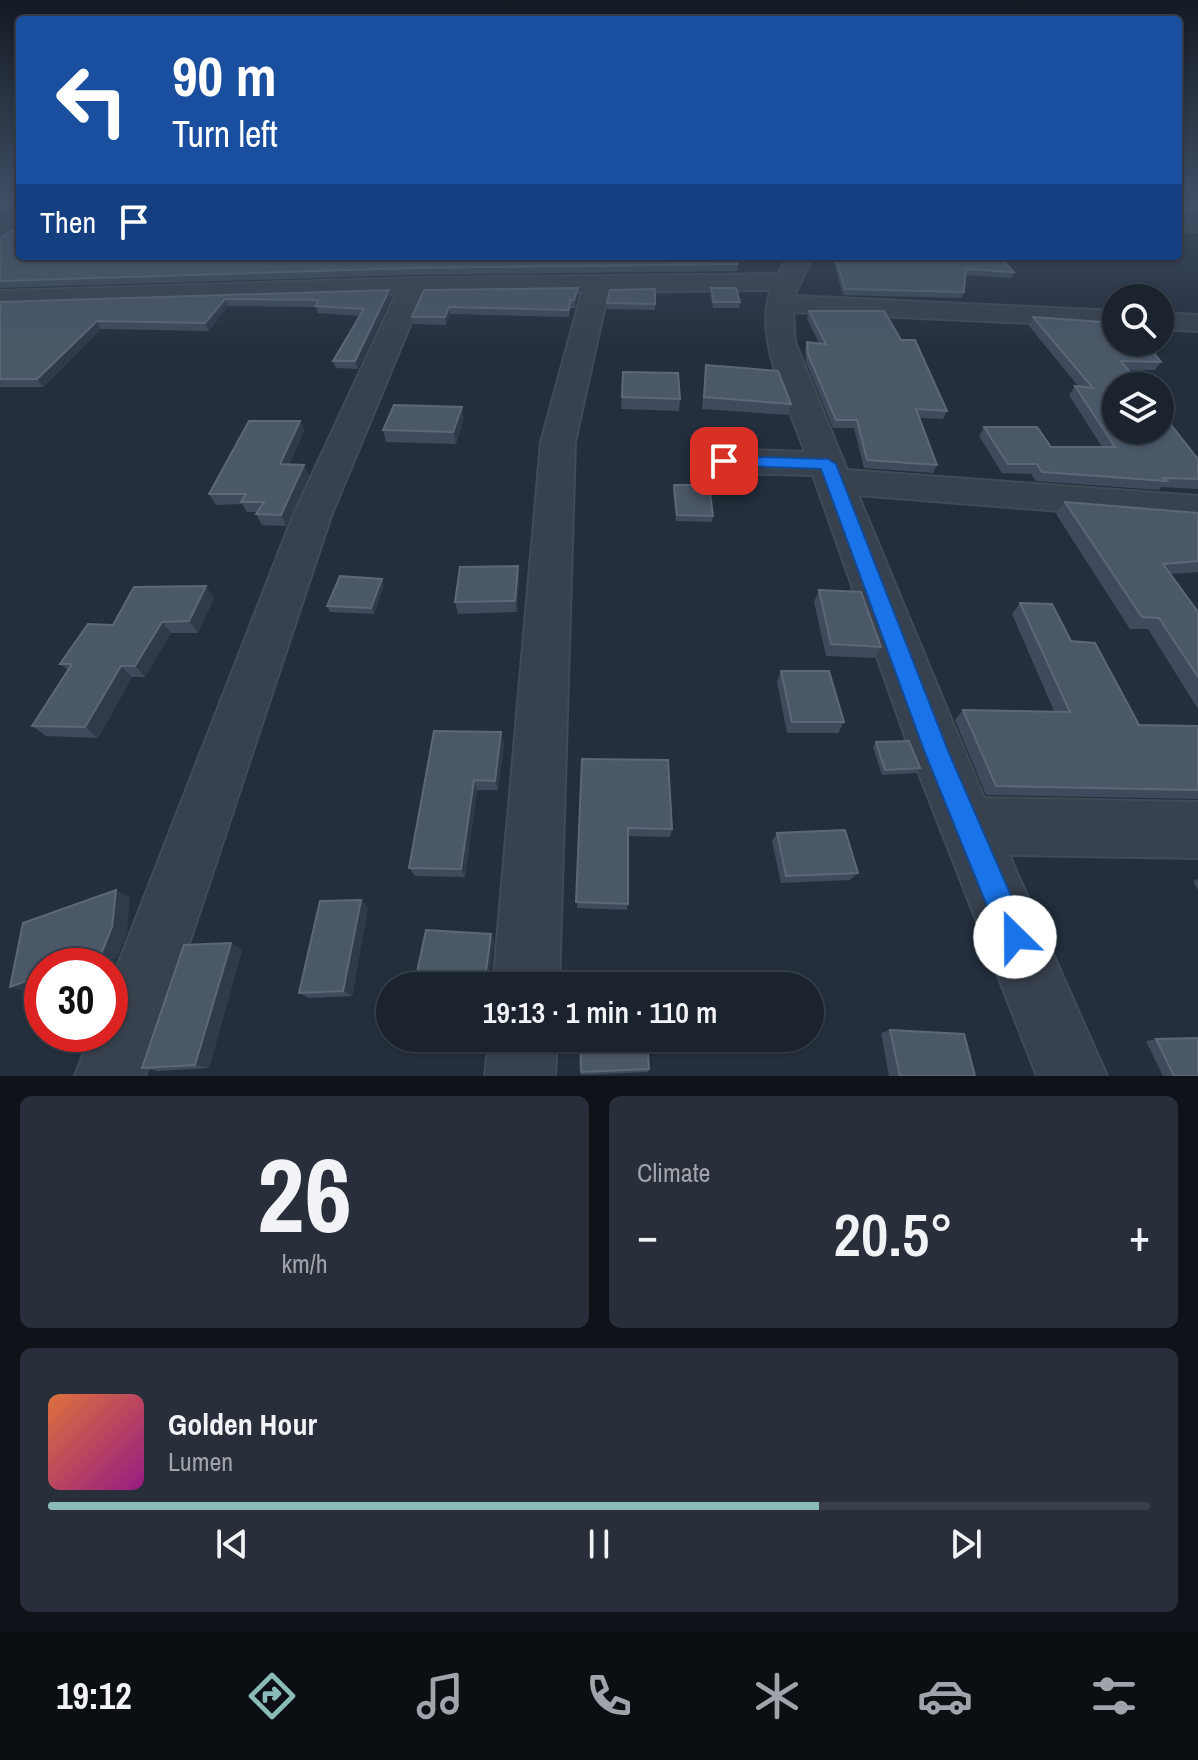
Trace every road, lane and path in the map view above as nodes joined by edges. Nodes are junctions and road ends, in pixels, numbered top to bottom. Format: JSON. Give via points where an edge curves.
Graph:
{"nodes":[{"id":1,"x":532,"y":260,"type":"edge"},
{"id":2,"x":338,"y":265,"type":"edge"},
{"id":3,"x":789,"y":280,"type":"edge"},
{"id":4,"x":597,"y":284,"type":"junction"},
{"id":5,"x":533,"y":285,"type":"junction"},
{"id":6,"x":413,"y":286,"type":"junction"},
{"id":7,"x":317,"y":288,"type":"junction"},
{"id":8,"x":0,"y":299,"type":"edge"},
{"id":9,"x":1102,"y":317,"type":"edge"},
{"id":10,"x":1174,"y":322,"type":"edge"},
{"id":11,"x":1198,"y":323,"type":"edge"},
{"id":12,"x":724,"y":461,"type":"dead end"},
{"id":13,"x":831,"y":473,"type":"junction"},
{"id":14,"x":1198,"y":509,"type":"edge"},
{"id":15,"x":968,"y":826,"type":"junction"},
{"id":16,"x":1198,"y":830,"type":"edge"},
{"id":17,"x":527,"y":972,"type":"edge"},
{"id":18,"x":522,"y":1052,"type":"edge"},
{"id":19,"x":110,"y":1076,"type":"edge"},
{"id":20,"x":520,"y":1076,"type":"edge"},
{"id":21,"x":1072,"y":1076,"type":"edge"}],
"edges":[{"from":1,"to":5,"type":"street"},
{"from":2,"to":7,"type":"street"},
{"from":3,"to":4,"type":"street"},
{"from":3,"to":9,"type":"street"},
{"from":3,"to":13,"type":"street","via":[[781,342]]},
{"from":4,"to":5,"type":"street"},
{"from":4,"to":17,"type":"street","via":[[558,442]]},
{"from":5,"to":6,"type":"street"},
{"from":6,"to":7,"type":"street"},
{"from":6,"to":19,"type":"street","via":[[312,516]]},
{"from":7,"to":8,"type":"street"},
{"from":10,"to":11,"type":"street"},
{"from":12,"to":13,"type":"street"},
{"from":13,"to":14,"type":"street"},
{"from":13,"to":15,"type":"street"},
{"from":15,"to":16,"type":"street"},
{"from":15,"to":21,"type":"street"},
{"from":18,"to":20,"type":"street"}]}
